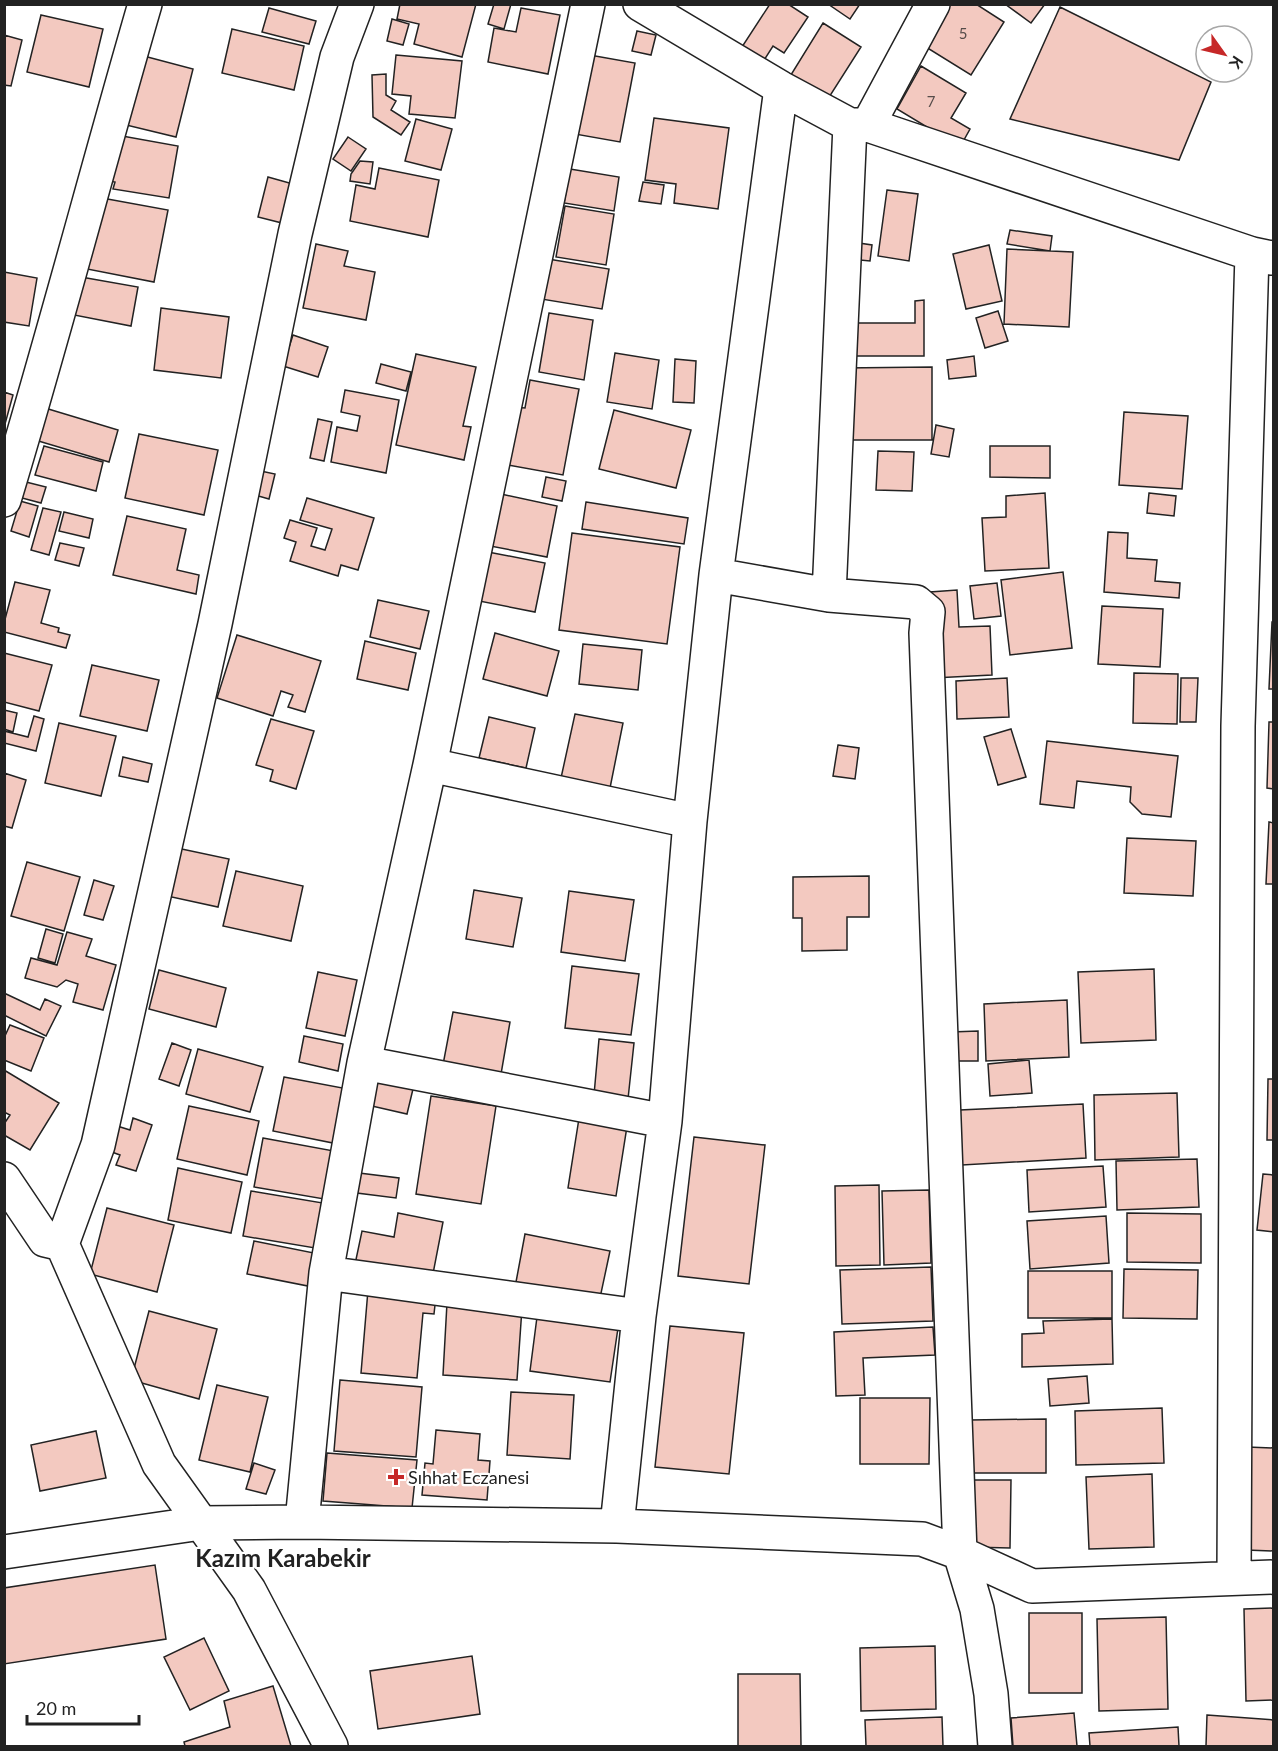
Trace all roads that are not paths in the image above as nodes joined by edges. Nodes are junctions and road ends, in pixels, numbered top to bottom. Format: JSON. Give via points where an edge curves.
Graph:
{"nodes":[{"id":1,"x":145,"y":4,"type":"edge"},
{"id":2,"x":357,"y":4,"type":"edge"},
{"id":3,"x":588,"y":4,"type":"edge"},
{"id":4,"x":640,"y":4,"type":"edge"},
{"id":5,"x":933,"y":4,"type":"edge"},
{"id":6,"x":781,"y":88,"type":"junction"},
{"id":7,"x":859,"y":125,"type":"junction"},
{"id":8,"x":1263,"y":256,"type":"edge"},
{"id":9,"x":4,"y":500,"type":"edge"},
{"id":10,"x":716,"y":575,"type":"junction"},
{"id":11,"x":829,"y":595,"type":"junction"},
{"id":12,"x":429,"y":765,"type":"junction"},
{"id":13,"x":690,"y":821,"type":"junction"},
{"id":14,"x":364,"y":1063,"type":"junction"},
{"id":15,"x":665,"y":1120,"type":"junction"},
{"id":16,"x":4,"y":1179,"type":"edge"},
{"id":17,"x":62,"y":1244,"type":"junction"},
{"id":18,"x":326,"y":1274,"type":"junction"},
{"id":19,"x":639,"y":1316,"type":"junction"},
{"id":20,"x":302,"y":1522,"type":"junction"},
{"id":21,"x":201,"y":1523,"type":"junction"},
{"id":22,"x":617,"y":1526,"type":"junction"},
{"id":23,"x":4,"y":1552,"type":"edge"},
{"id":24,"x":960,"y":1553,"type":"junction"},
{"id":25,"x":1274,"y":1577,"type":"edge"},
{"id":26,"x":1234,"y":1578,"type":"junction"},
{"id":27,"x":331,"y":1746,"type":"edge"},
{"id":28,"x":995,"y":1746,"type":"edge"}],
"edges":[{"from":1,"to":9,"type":"street"},
{"from":2,"to":17,"type":"street","via":[[337,57],[295,234],[215,624],[98,1145]]},
{"from":3,"to":12,"type":"street"},
{"from":4,"to":6,"type":"street"},
{"from":5,"to":7,"type":"street"},
{"from":6,"to":7,"type":"street"},
{"from":6,"to":10,"type":"street"},
{"from":7,"to":8,"type":"street"},
{"from":7,"to":11,"type":"street"},
{"from":8,"to":26,"type":"street","via":[[1238,726]]},
{"from":10,"to":11,"type":"street"},
{"from":10,"to":13,"type":"street"},
{"from":11,"to":24,"type":"street","via":[[916,602],[928,612]]},
{"from":12,"to":13,"type":"street"},
{"from":12,"to":14,"type":"street"},
{"from":13,"to":15,"type":"street"},
{"from":14,"to":15,"type":"street"},
{"from":14,"to":18,"type":"street"},
{"from":15,"to":19,"type":"street"},
{"from":16,"to":17,"type":"street","via":[[45,1240]]},
{"from":17,"to":21,"type":"street","via":[[159,1464]]},
{"from":18,"to":19,"type":"street"},
{"from":18,"to":20,"type":"street"},
{"from":19,"to":22,"type":"street"},
{"from":20,"to":21,"type":"street"},
{"from":20,"to":22,"type":"street"},
{"from":21,"to":23,"type":"street"},
{"from":21,"to":27,"type":"street","via":[[249,1590]]},
{"from":22,"to":24,"type":"street","via":[[922,1539]]},
{"from":24,"to":26,"type":"street","via":[[1032,1586]]},
{"from":24,"to":28,"type":"street","via":[[977,1609]]},
{"from":25,"to":26,"type":"street"}]}
